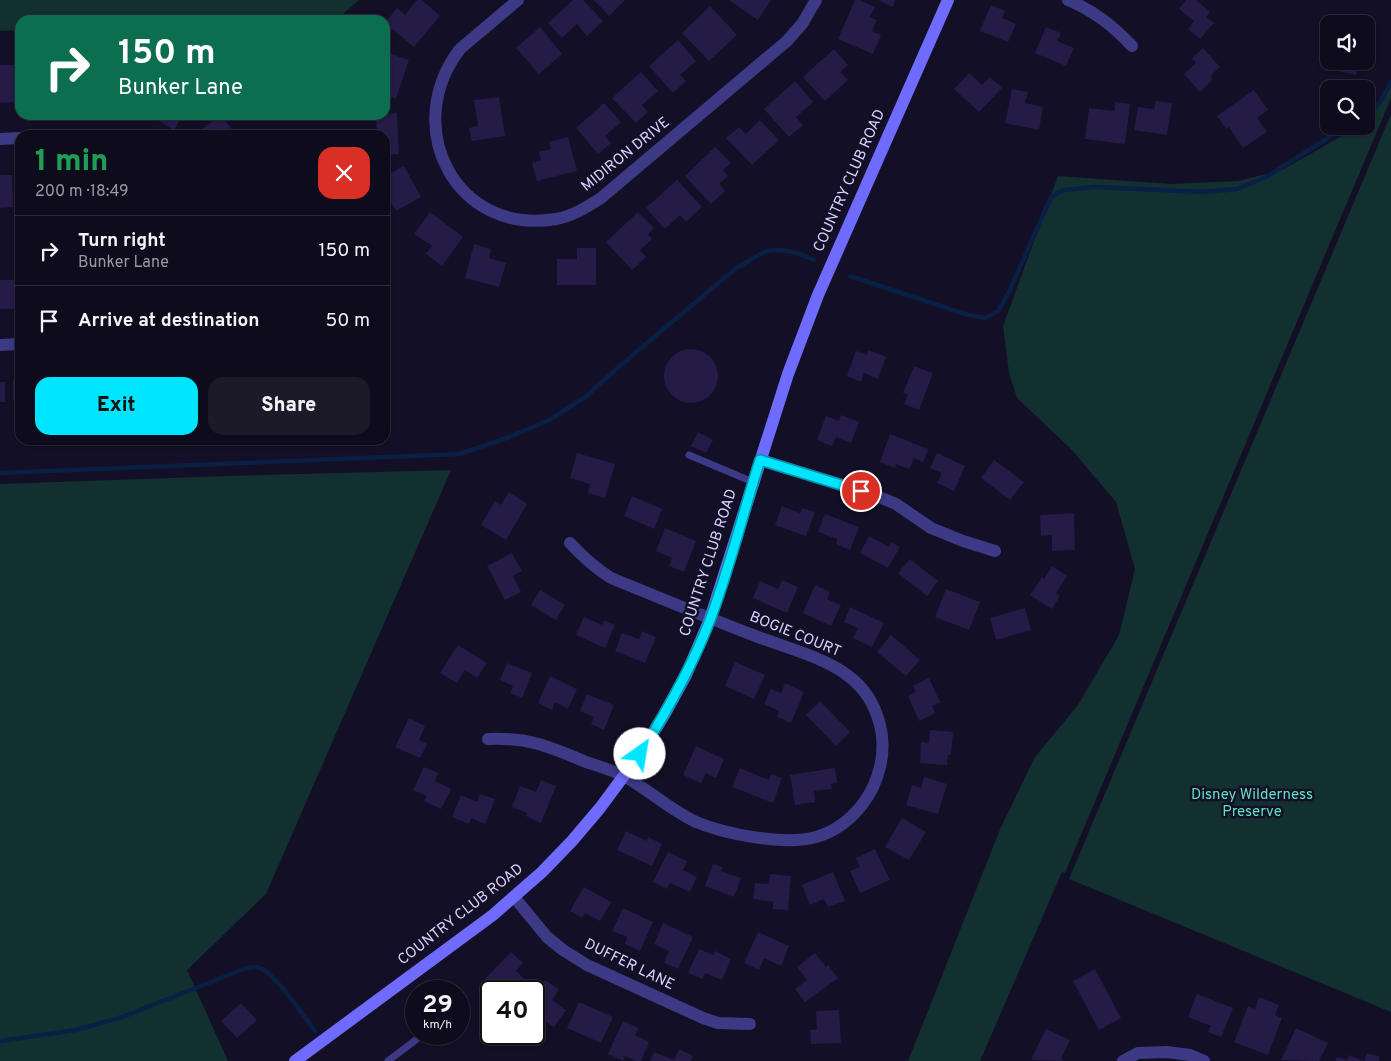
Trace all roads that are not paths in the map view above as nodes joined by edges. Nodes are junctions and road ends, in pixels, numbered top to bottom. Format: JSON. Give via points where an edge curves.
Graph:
{"nodes":[{"id":1,"x":518,"y":0,"type":"edge"},
{"id":2,"x":816,"y":0,"type":"edge"},
{"id":3,"x":948,"y":0,"type":"edge"},
{"id":4,"x":1068,"y":0,"type":"edge"},
{"id":5,"x":1132,"y":46,"type":"dead end"},
{"id":6,"x":15,"y":138,"type":"edge"},
{"id":7,"x":0,"y":139,"type":"edge"},
{"id":8,"x":15,"y":344,"type":"edge"},
{"id":9,"x":0,"y":345,"type":"edge"},
{"id":10,"x":689,"y":455,"type":"dead end"},
{"id":11,"x":760,"y":460,"type":"junction"},
{"id":12,"x":753,"y":482,"type":"junction"},
{"id":13,"x":570,"y":543,"type":"dead end"},
{"id":14,"x":995,"y":551,"type":"dead end"},
{"id":15,"x":710,"y":619,"type":"junction"},
{"id":16,"x":488,"y":739,"type":"dead end"},
{"id":17,"x":624,"y":776,"type":"junction"},
{"id":18,"x":514,"y":897,"type":"junction"},
{"id":19,"x":750,"y":1024,"type":"dead end"},
{"id":20,"x":409,"y":1045,"type":"edge"},
{"id":21,"x":295,"y":1061,"type":"edge"},
{"id":22,"x":388,"y":1061,"type":"edge"},
{"id":23,"x":1123,"y":1061,"type":"edge"},
{"id":24,"x":1204,"y":1061,"type":"edge"}],
"edges":[{"from":1,"to":2,"type":"street","name":"MIDIRON DRIVE","via":[[454,57],[437,96],[434,117],[438,148],[465,192],[500,214],[529,221],[576,213],[601,198],[787,41]]},
{"from":3,"to":11,"type":"street","name":"COUNTRY CLUB ROAD","via":[[828,272],[788,374]]},
{"from":4,"to":5,"type":"street","via":[[1101,17]]},
{"from":6,"to":7,"type":"street"},
{"from":8,"to":9,"type":"street"},
{"from":10,"to":12,"type":"lane"},
{"from":11,"to":12,"type":"street","name":"COUNTRY CLUB ROAD"},
{"from":11,"to":14,"type":"street","via":[[872,494],[896,504],[932,528]]},
{"from":12,"to":15,"type":"street","name":"COUNTRY CLUB ROAD"},
{"from":13,"to":15,"type":"street","name":"BOGIE COURT","via":[[582,557],[611,578]]},
{"from":15,"to":17,"type":"street","name":"COUNTRY CLUB ROAD","via":[[686,675]]},
{"from":15,"to":17,"type":"street","name":"BOGIE COURT","via":[[827,663],[855,681],[869,698],[881,729],[881,764],[867,799],[854,814],[828,832],[803,840],[770,839],[697,822],[662,803]]},
{"from":16,"to":17,"type":"street","name":"BOGIE COURT","via":[[541,744]]},
{"from":17,"to":18,"type":"street","name":"COUNTRY CLUB ROAD","via":[[572,841]]},
{"from":18,"to":19,"type":"street","name":"DUFFER LANE","via":[[547,937],[587,965],[703,1018]]},
{"from":18,"to":21,"type":"street","name":"COUNTRY CLUB ROAD"},
{"from":20,"to":22,"type":"lane"},
{"from":23,"to":24,"type":"street","via":[[1138,1053],[1167,1052],[1190,1055]]}]}
